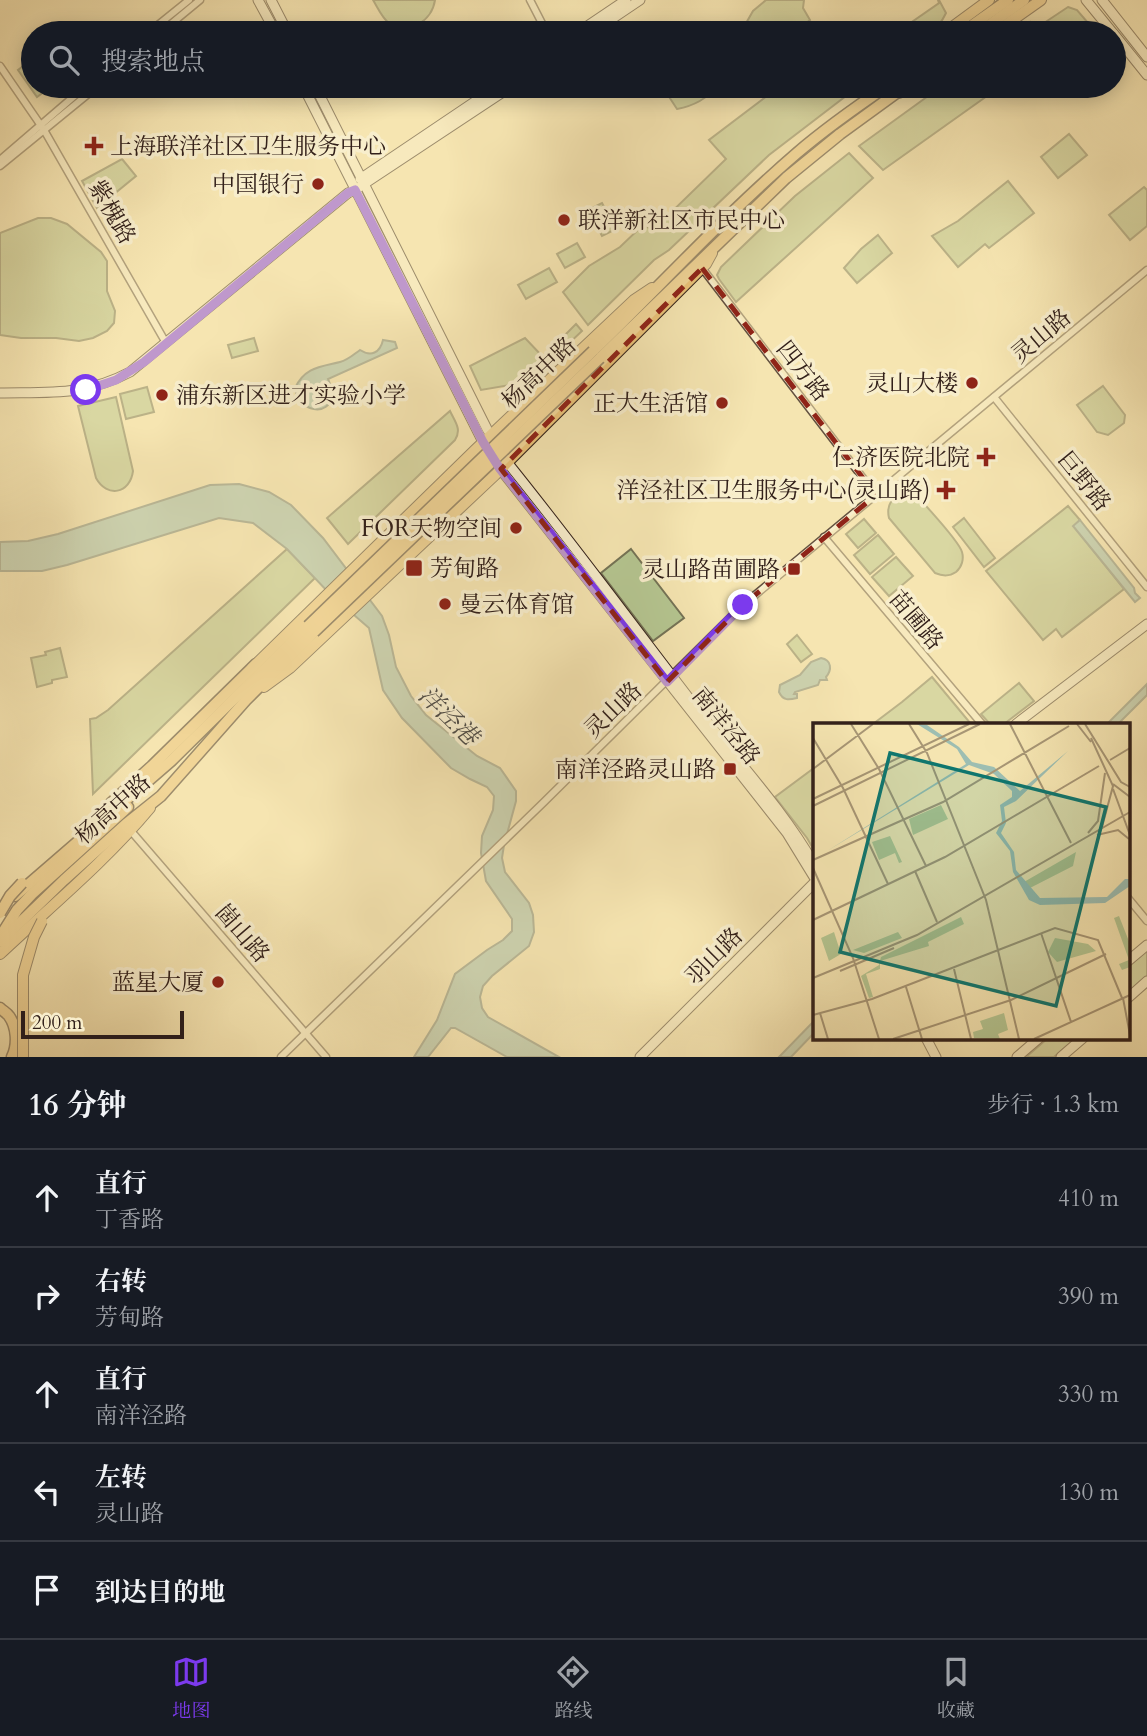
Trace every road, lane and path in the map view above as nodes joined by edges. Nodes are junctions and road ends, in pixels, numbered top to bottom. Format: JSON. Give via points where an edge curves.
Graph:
{"nodes":[{"id":1,"x":189,"y":0,"type":"edge"},
{"id":2,"x":200,"y":0,"type":"edge"},
{"id":3,"x":258,"y":0,"type":"edge"},
{"id":4,"x":271,"y":0,"type":"edge"},
{"id":5,"x":530,"y":0,"type":"edge"},
{"id":6,"x":626,"y":0,"type":"edge"},
{"id":7,"x":640,"y":0,"type":"edge"},
{"id":8,"x":989,"y":0,"type":"edge"},
{"id":9,"x":1008,"y":0,"type":"edge"},
{"id":10,"x":1024,"y":0,"type":"edge"},
{"id":11,"x":1041,"y":0,"type":"edge"},
{"id":12,"x":1086,"y":0,"type":"edge"},
{"id":13,"x":1102,"y":0,"type":"edge"},
{"id":14,"x":163,"y":21,"type":"edge"},
{"id":15,"x":175,"y":21,"type":"edge"},
{"id":16,"x":269,"y":21,"type":"edge"},
{"id":17,"x":282,"y":21,"type":"edge"},
{"id":18,"x":541,"y":21,"type":"edge"},
{"id":19,"x":595,"y":21,"type":"edge"},
{"id":20,"x":609,"y":21,"type":"edge"},
{"id":21,"x":967,"y":21,"type":"edge"},
{"id":22,"x":973,"y":21,"type":"edge"},
{"id":23,"x":995,"y":21,"type":"edge"},
{"id":24,"x":1011,"y":21,"type":"edge"},
{"id":25,"x":1103,"y":21,"type":"edge"},
{"id":26,"x":1119,"y":21,"type":"edge"},
{"id":27,"x":1126,"y":30,"type":"edge"},
{"id":28,"x":1126,"y":50,"type":"edge"},
{"id":29,"x":1147,"y":57,"type":"edge"},
{"id":30,"x":0,"y":66,"type":"edge"},
{"id":31,"x":1147,"y":75,"type":"edge"},
{"id":32,"x":21,"y":96,"type":"edge"},
{"id":33,"x":23,"y":98,"type":"edge"},
{"id":34,"x":73,"y":98,"type":"edge"},
{"id":35,"x":82,"y":98,"type":"edge"},
{"id":36,"x":309,"y":98,"type":"edge"},
{"id":37,"x":321,"y":98,"type":"edge"},
{"id":38,"x":481,"y":98,"type":"edge"},
{"id":39,"x":493,"y":98,"type":"edge"},
{"id":40,"x":873,"y":98,"type":"edge"},
{"id":41,"x":877,"y":98,"type":"edge"},
{"id":42,"x":43,"y":127,"type":"junction"},
{"id":43,"x":0,"y":160,"type":"edge"},
{"id":44,"x":0,"y":166,"type":"edge"},
{"id":45,"x":363,"y":180,"type":"junction"},
{"id":46,"x":352,"y":189,"type":"junction"},
{"id":47,"x":716,"y":245,"type":"junction"},
{"id":48,"x":702,"y":268,"type":"junction"},
{"id":49,"x":1147,"y":270,"type":"edge"},
{"id":50,"x":664,"y":280,"type":"junction"},
{"id":51,"x":166,"y":343,"type":"junction"},
{"id":52,"x":596,"y":354,"type":"junction"},
{"id":53,"x":0,"y":393,"type":"edge"},
{"id":54,"x":994,"y":397,"type":"junction"},
{"id":55,"x":490,"y":436,"type":"junction"},
{"id":56,"x":504,"y":466,"type":"junction"},
{"id":57,"x":876,"y":495,"type":"junction"},
{"id":58,"x":824,"y":537,"type":"junction"},
{"id":59,"x":1147,"y":587,"type":"edge"},
{"id":60,"x":1147,"y":624,"type":"edge"},
{"id":61,"x":311,"y":629,"type":"junction"},
{"id":62,"x":256,"y":664,"type":"junction"},
{"id":63,"x":669,"y":679,"type":"junction"},
{"id":64,"x":246,"y":700,"type":"junction"},
{"id":65,"x":981,"y":723,"type":"edge"},
{"id":66,"x":1017,"y":723,"type":"edge"},
{"id":67,"x":171,"y":761,"type":"junction"},
{"id":68,"x":139,"y":788,"type":"junction"},
{"id":69,"x":161,"y":796,"type":"junction"},
{"id":70,"x":131,"y":831,"type":"junction"},
{"id":71,"x":813,"y":862,"type":"edge"},
{"id":72,"x":813,"y":875,"type":"edge"},
{"id":73,"x":813,"y":884,"type":"edge"},
{"id":74,"x":60,"y":898,"type":"junction"},
{"id":75,"x":1130,"y":900,"type":"edge"},
{"id":76,"x":2,"y":908,"type":"edge"},
{"id":77,"x":1147,"y":921,"type":"edge"},
{"id":78,"x":0,"y":939,"type":"edge"},
{"id":79,"x":1147,"y":945,"type":"edge"},
{"id":80,"x":0,"y":954,"type":"edge"},
{"id":81,"x":1130,"y":959,"type":"edge"},
{"id":82,"x":1147,"y":981,"type":"edge"},
{"id":83,"x":1130,"y":996,"type":"edge"},
{"id":84,"x":0,"y":1008,"type":"edge"},
{"id":85,"x":306,"y":1033,"type":"junction"},
{"id":86,"x":927,"y":1040,"type":"edge"},
{"id":87,"x":1037,"y":1040,"type":"edge"},
{"id":88,"x":1081,"y":1040,"type":"edge"},
{"id":89,"x":12,"y":1057,"type":"edge"},
{"id":90,"x":23,"y":1057,"type":"edge"},
{"id":91,"x":281,"y":1057,"type":"edge"},
{"id":92,"x":326,"y":1057,"type":"edge"},
{"id":93,"x":640,"y":1057,"type":"edge"},
{"id":94,"x":936,"y":1057,"type":"edge"},
{"id":95,"x":1017,"y":1057,"type":"edge"},
{"id":96,"x":1061,"y":1057,"type":"edge"}],
"edges":[{"from":1,"to":14,"type":"street"},
{"from":2,"to":15,"type":"street"},
{"from":3,"to":16,"type":"main road"},
{"from":4,"to":17,"type":"main road"},
{"from":5,"to":18,"type":"street"},
{"from":6,"to":19,"type":"main road"},
{"from":7,"to":20,"type":"main road"},
{"from":8,"to":21,"type":"main road"},
{"from":9,"to":22,"type":"highway"},
{"from":10,"to":23,"type":"highway"},
{"from":11,"to":24,"type":"main road"},
{"from":12,"to":25,"type":"main road"},
{"from":13,"to":26,"type":"main road"},
{"from":27,"to":29,"type":"main road"},
{"from":28,"to":31,"type":"main road"},
{"from":30,"to":32,"type":"street","name":"紫槐路"},
{"from":33,"to":42,"type":"street","name":"紫槐路"},
{"from":34,"to":42,"type":"street"},
{"from":35,"to":42,"type":"street"},
{"from":36,"to":46,"type":"main road"},
{"from":37,"to":45,"type":"main road"},
{"from":38,"to":45,"type":"main road"},
{"from":39,"to":45,"type":"main road"},
{"from":40,"to":50,"type":"highway","name":"杨高中路","via":[[797,153]]},
{"from":41,"to":47,"type":"highway","name":"杨高中路"},
{"from":42,"to":43,"type":"street"},
{"from":42,"to":44,"type":"street"},
{"from":42,"to":51,"type":"street","name":"紫槐路"},
{"from":45,"to":46,"type":"main road"},
{"from":45,"to":55,"type":"main road"},
{"from":46,"to":51,"type":"main road"},
{"from":46,"to":55,"type":"main road"},
{"from":47,"to":48,"type":"main road","name":"杨高中路"},
{"from":47,"to":52,"type":"highway","name":"杨高中路"},
{"from":48,"to":56,"type":"main road","name":"杨高中路"},
{"from":48,"to":57,"type":"street","name":"四方路"},
{"from":49,"to":54,"type":"street","name":"灵山路"},
{"from":50,"to":52,"type":"highway","name":"杨高中路"},
{"from":50,"to":55,"type":"main road","name":"杨高中路","via":[[634,300]]},
{"from":51,"to":53,"type":"main road","via":[[130,372],[101,386],[69,392]]},
{"from":52,"to":61,"type":"highway","name":"杨高中路","bridge":true},
{"from":54,"to":57,"type":"street","name":"灵山路"},
{"from":54,"to":59,"type":"street","name":"巨野路"},
{"from":55,"to":56,"type":"main road"},
{"from":55,"to":62,"type":"main road","name":"杨高中路"},
{"from":56,"to":63,"type":"main road","name":"南洋泾路"},
{"from":56,"to":64,"type":"main road","name":"杨高中路","via":[[290,668]]},
{"from":57,"to":58,"type":"street","name":"灵山路"},
{"from":58,"to":63,"type":"street","name":"灵山路","via":[[743,605]]},
{"from":58,"to":65,"type":"street","name":"苗圃路"},
{"from":60,"to":66,"type":"main road"},
{"from":61,"to":64,"type":"highway","name":"杨高中路"},
{"from":61,"to":67,"type":"highway","name":"杨高中路"},
{"from":62,"to":68,"type":"main road","name":"杨高中路"},
{"from":62,"to":76,"type":"highway","bridge":true,"via":[[22,883]]},
{"from":63,"to":71,"type":"main road","name":"南洋泾路","via":[[777,809]]},
{"from":63,"to":72,"type":"main road","name":"南洋泾路","via":[[787,833]]},
{"from":63,"to":85,"type":"street","name":"灵山路"},
{"from":64,"to":69,"type":"highway","name":"杨高中路"},
{"from":67,"to":68,"type":"highway","name":"杨高中路"},
{"from":67,"to":78,"type":"highway","via":[[32,894]]},
{"from":68,"to":76,"type":"highway","name":"杨高中路"},
{"from":69,"to":70,"type":"main road"},
{"from":69,"to":78,"type":"highway","name":"杨高中路"},
{"from":70,"to":74,"type":"main road"},
{"from":70,"to":85,"type":"street","name":"崮山路"},
{"from":73,"to":93,"type":"main road","name":"羽山路"},
{"from":74,"to":80,"type":"main road"},
{"from":74,"to":90,"type":"main road","bridge":true,"via":[[34,937],[23,975]]},
{"from":75,"to":77,"type":"street"},
{"from":79,"to":81,"type":"main road"},
{"from":82,"to":83,"type":"main road"},
{"from":84,"to":89,"type":"highway","via":[[16,1032]]},
{"from":85,"to":91,"type":"street","name":"灵山路"},
{"from":85,"to":92,"type":"street","name":"崮山路"},
{"from":86,"to":94,"type":"main road"},
{"from":87,"to":95,"type":"main road"},
{"from":88,"to":96,"type":"main road"}]}
